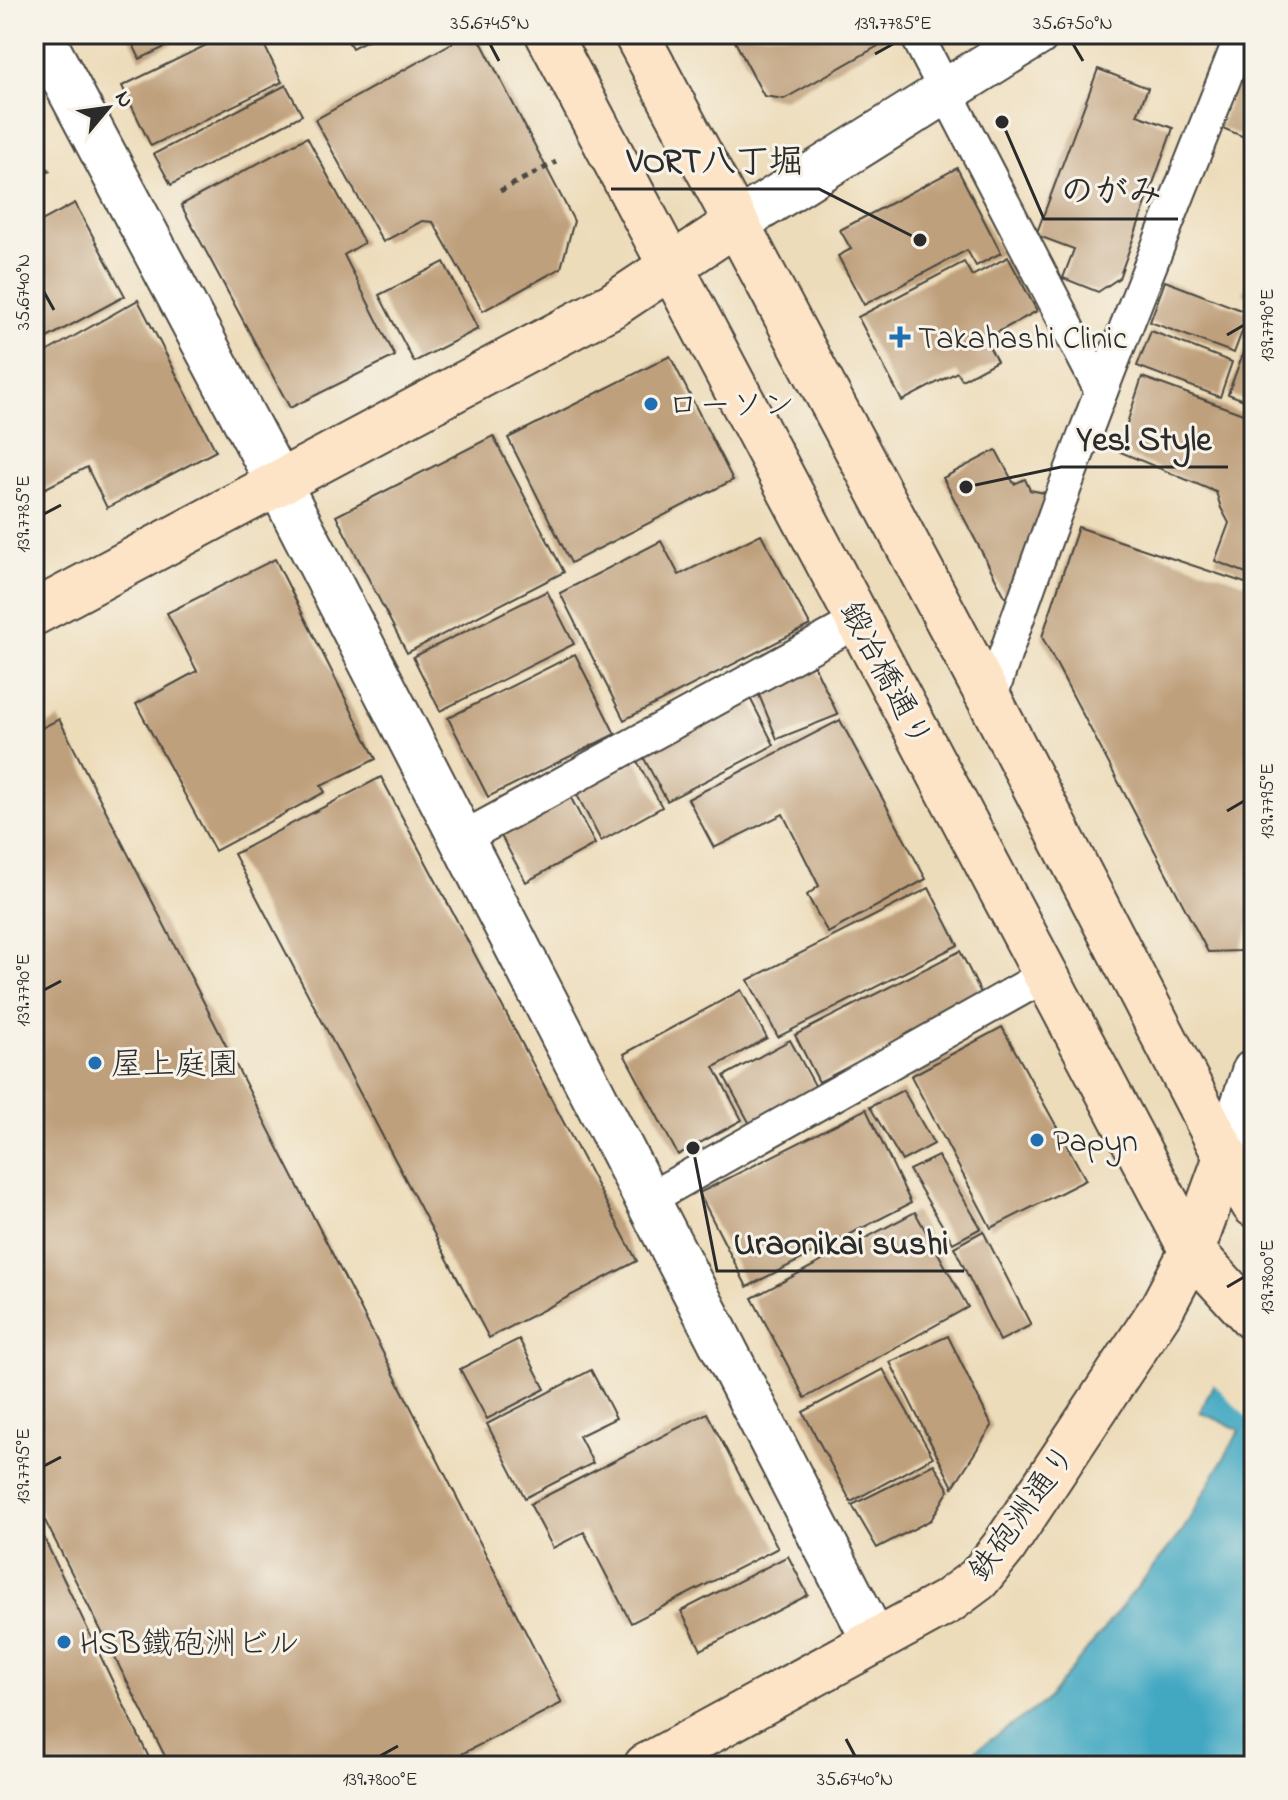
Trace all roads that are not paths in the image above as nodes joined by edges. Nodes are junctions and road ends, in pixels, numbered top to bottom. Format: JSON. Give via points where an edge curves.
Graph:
{"nodes":[{"id":1,"x":40,"y":34,"type":"edge"},
{"id":2,"x":548,"y":34,"type":"edge"},
{"id":3,"x":636,"y":34,"type":"edge"},
{"id":4,"x":916,"y":34,"type":"edge"},
{"id":5,"x":1037,"y":34,"type":"edge"},
{"id":6,"x":1242,"y":34,"type":"edge"},
{"id":7,"x":947,"y":90,"type":"junction"},
{"id":8,"x":736,"y":223,"type":"junction"},
{"id":9,"x":672,"y":266,"type":"junction"},
{"id":10,"x":1101,"y":391,"type":"junction"},
{"id":11,"x":279,"y":484,"type":"junction"},
{"id":12,"x":34,"y":613,"type":"edge"},
{"id":13,"x":858,"y":621,"type":"junction"},
{"id":14,"x":990,"y":700,"type":"junction"},
{"id":15,"x":461,"y":839,"type":"junction"},
{"id":16,"x":1046,"y":975,"type":"junction"},
{"id":17,"x":1254,"y":1072,"type":"edge"},
{"id":18,"x":1226,"y":1157,"type":"junction"},
{"id":19,"x":647,"y":1200,"type":"junction"},
{"id":20,"x":1254,"y":1205,"type":"edge"},
{"id":21,"x":1192,"y":1251,"type":"junction"},
{"id":22,"x":1247,"y":1312,"type":"edge"},
{"id":23,"x":874,"y":1640,"type":"junction"},
{"id":24,"x":646,"y":1766,"type":"edge"}],
"edges":[{"from":1,"to":11,"type":"street"},
{"from":2,"to":9,"type":"street","name":"鍛冶橋通り"},
{"from":3,"to":8,"type":"street"},
{"from":4,"to":7,"type":"lane"},
{"from":5,"to":7,"type":"street"},
{"from":6,"to":10,"type":"lane"},
{"from":7,"to":8,"type":"street"},
{"from":7,"to":10,"type":"lane"},
{"from":8,"to":9,"type":"street"},
{"from":8,"to":14,"type":"street"},
{"from":9,"to":11,"type":"street","via":[[613,305]]},
{"from":9,"to":13,"type":"street","name":"鍛冶橋通り"},
{"from":10,"to":14,"type":"lane"},
{"from":11,"to":12,"type":"street"},
{"from":11,"to":15,"type":"street"},
{"from":13,"to":15,"type":"lane"},
{"from":13,"to":16,"type":"street","name":"鍛冶橋通り"},
{"from":14,"to":18,"type":"street"},
{"from":15,"to":19,"type":"street"},
{"from":16,"to":19,"type":"lane"},
{"from":16,"to":21,"type":"street","name":"鍛冶橋通り"},
{"from":17,"to":18,"type":"street"},
{"from":18,"to":20,"type":"street"},
{"from":18,"to":21,"type":"street","name":"鉄砲洲通り"},
{"from":19,"to":23,"type":"street"},
{"from":21,"to":22,"type":"street","name":"鍛冶橋通り"},
{"from":21,"to":23,"type":"street","name":"鉄砲洲通り","via":[[1162,1308],[978,1579],[947,1602]]},
{"from":23,"to":24,"type":"street","name":"鉄砲洲通り"}]}
